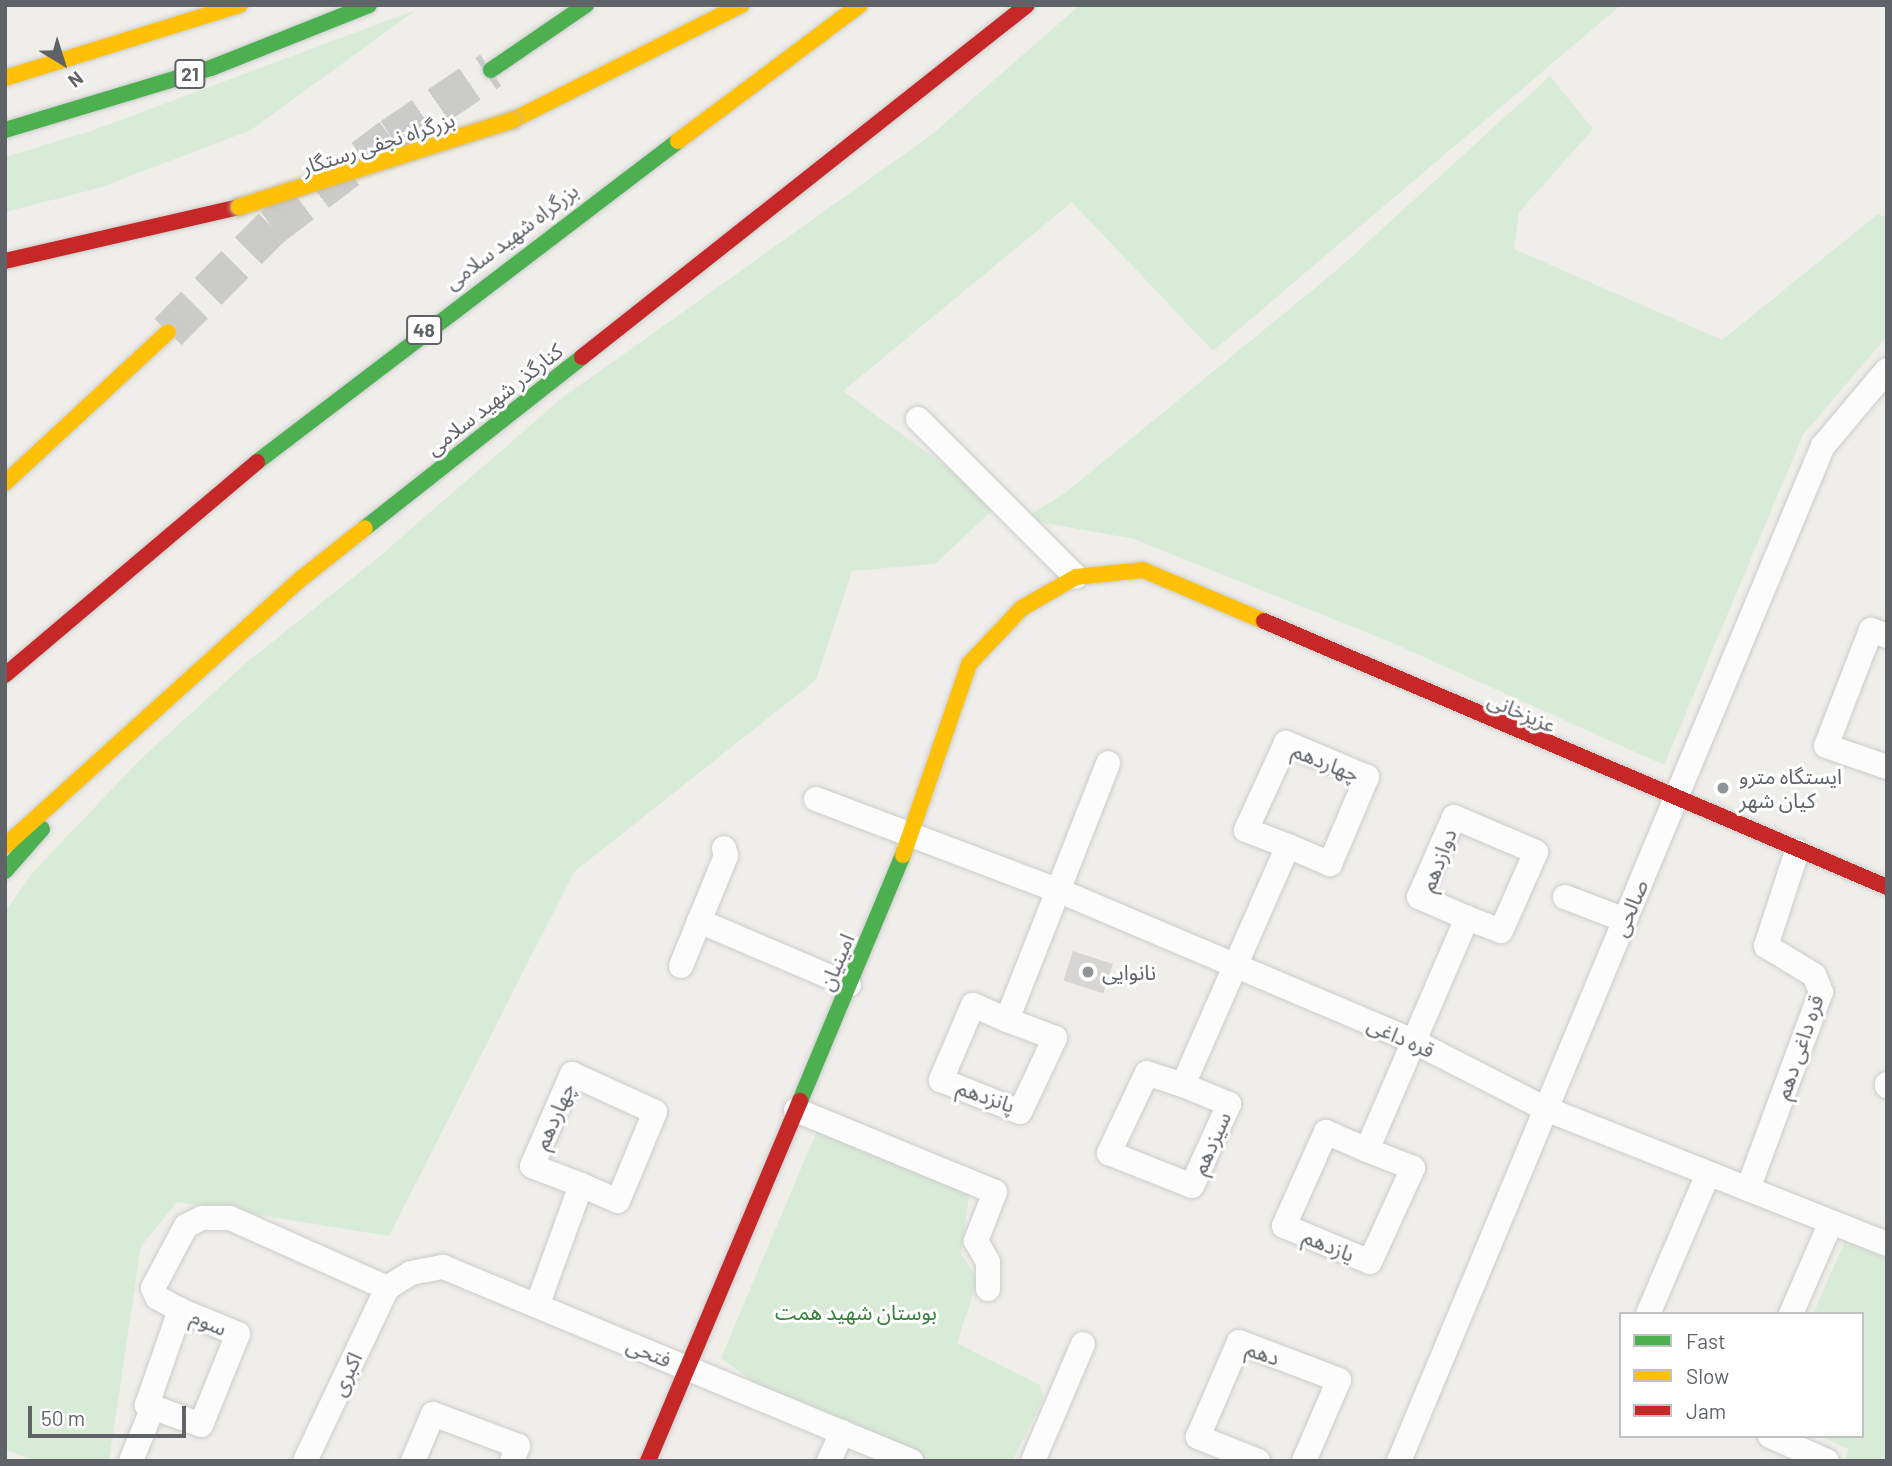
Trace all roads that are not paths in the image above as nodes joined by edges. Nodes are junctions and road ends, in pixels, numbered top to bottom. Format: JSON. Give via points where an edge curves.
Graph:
{"nodes":[{"id":1,"x":240,"y":5,"type":"edge"},
{"id":2,"x":369,"y":5,"type":"edge"},
{"id":3,"x":586,"y":5,"type":"edge"},
{"id":4,"x":742,"y":5,"type":"edge"},
{"id":5,"x":860,"y":5,"type":"edge"},
{"id":6,"x":1027,"y":5,"type":"edge"},
{"id":7,"x":491,"y":70,"type":"tunnel mouth"},
{"id":8,"x":5,"y":78,"type":"edge"},
{"id":9,"x":5,"y":130,"type":"edge"},
{"id":10,"x":5,"y":261,"type":"edge"},
{"id":11,"x":168,"y":332,"type":"tunnel mouth"},
{"id":12,"x":1887,"y":370,"type":"edge"},
{"id":13,"x":918,"y":419,"type":"dead end"},
{"id":14,"x":5,"y":482,"type":"edge"},
{"id":15,"x":1143,"y":570,"type":"joint"},
{"id":16,"x":1076,"y":578,"type":"junction"},
{"id":17,"x":1887,"y":636,"type":"edge"},
{"id":18,"x":5,"y":676,"type":"edge"},
{"id":19,"x":99,"y":762,"type":"junction"},
{"id":20,"x":1108,"y":763,"type":"dead end"},
{"id":21,"x":1887,"y":767,"type":"edge"},
{"id":22,"x":816,"y":799,"type":"dead end"},
{"id":23,"x":1675,"y":801,"type":"junction"},
{"id":24,"x":912,"y":835,"type":"junction"},
{"id":25,"x":5,"y":846,"type":"edge"},
{"id":26,"x":1288,"y":846,"type":"junction"},
{"id":27,"x":724,"y":848,"type":"dead end"},
{"id":28,"x":1797,"y":850,"type":"junction"},
{"id":29,"x":5,"y":871,"type":"edge"},
{"id":30,"x":1887,"y":887,"type":"edge"},
{"id":31,"x":1062,"y":892,"type":"junction"},
{"id":32,"x":1565,"y":897,"type":"dead end"},
{"id":33,"x":1467,"y":918,"type":"junction"},
{"id":34,"x":1625,"y":920,"type":"junction"},
{"id":35,"x":699,"y":921,"type":"junction"},
{"id":36,"x":681,"y":966,"type":"dead end"},
{"id":37,"x":1235,"y":966,"type":"junction"},
{"id":38,"x":849,"y":985,"type":"junction"},
{"id":39,"x":1007,"y":1020,"type":"junction"},
{"id":40,"x":1413,"y":1041,"type":"junction"},
{"id":41,"x":1183,"y":1085,"type":"junction"},
{"id":42,"x":1546,"y":1109,"type":"junction"},
{"id":43,"x":796,"y":1110,"type":"junction"},
{"id":44,"x":1367,"y":1150,"type":"junction"},
{"id":45,"x":1708,"y":1174,"type":"junction"},
{"id":46,"x":581,"y":1185,"type":"junction"},
{"id":47,"x":1748,"y":1189,"type":"junction"},
{"id":48,"x":1831,"y":1222,"type":"junction"},
{"id":49,"x":1885,"y":1239,"type":"edge"},
{"id":50,"x":387,"y":1288,"type":"junction"},
{"id":51,"x":988,"y":1289,"type":"dead end"},
{"id":52,"x":537,"y":1306,"type":"junction"},
{"id":53,"x":180,"y":1310,"type":"junction"},
{"id":54,"x":1649,"y":1312,"type":"edge"},
{"id":55,"x":1792,"y":1312,"type":"edge"},
{"id":56,"x":1083,"y":1344,"type":"dead end"},
{"id":57,"x":687,"y":1368,"type":"junction"},
{"id":58,"x":153,"y":1406,"type":"junction"},
{"id":59,"x":842,"y":1432,"type":"junction"},
{"id":60,"x":1775,"y":1438,"type":"edge"},
{"id":61,"x":1242,"y":1458,"type":"edge"},
{"id":62,"x":131,"y":1461,"type":"edge"},
{"id":63,"x":305,"y":1461,"type":"edge"},
{"id":64,"x":413,"y":1461,"type":"edge"},
{"id":65,"x":512,"y":1461,"type":"edge"},
{"id":66,"x":648,"y":1461,"type":"edge"},
{"id":67,"x":829,"y":1461,"type":"edge"},
{"id":68,"x":911,"y":1461,"type":"edge"},
{"id":69,"x":1034,"y":1461,"type":"edge"},
{"id":70,"x":1304,"y":1461,"type":"edge"},
{"id":71,"x":1399,"y":1461,"type":"edge"},
{"id":72,"x":1827,"y":1461,"type":"edge"}],
"edges":[{"from":1,"to":8,"type":"main road"},
{"from":2,"to":9,"type":"main road","number":"21","via":[[211,68]]},
{"from":3,"to":7,"type":"main road"},
{"from":4,"to":10,"type":"main road","name":"بزرگراه نجفی رستگار","bridge":true,"via":[[513,120],[388,164],[239,207]]},
{"from":5,"to":18,"type":"main road","name":"بزرگراه شهید سلامی","number":"48","via":[[320,410]]},
{"from":6,"to":19,"type":"main road","name":"کنارگذر شهید سلامی","via":[[302,578]]},
{"from":11,"to":14,"type":"main road"},
{"from":12,"to":23,"type":"street","name":"صالحی","via":[[1824,446]]},
{"from":13,"to":16,"type":"street"},
{"from":15,"to":16,"type":"main road","name":"امینیان"},
{"from":15,"to":23,"type":"main road","name":"عزیزخانی"},
{"from":16,"to":24,"type":"main road","name":"امینیان","via":[[1022,608],[969,664]]},
{"from":17,"to":21,"type":"street","via":[[1871,630],[1826,746]]},
{"from":19,"to":25,"type":"main road","name":"کنارگذر شهید سلامی"},
{"from":19,"to":29,"type":"main road"},
{"from":20,"to":31,"type":"street"},
{"from":22,"to":24,"type":"street","name":"قره داغی"},
{"from":23,"to":28,"type":"main road","name":"عزیزخانی"},
{"from":23,"to":34,"type":"street","name":"صالحی"},
{"from":24,"to":31,"type":"street","name":"قره داغی"},
{"from":24,"to":38,"type":"main road","name":"امینیان"},
{"from":26,"to":26,"type":"street","name":"چهاردهم","via":[[1246,830],[1286,743],[1367,778],[1330,863]]},
{"from":26,"to":37,"type":"street"},
{"from":27,"to":35,"type":"street","via":[[726,856]]},
{"from":28,"to":30,"type":"main road","name":"عزیزخانی"},
{"from":28,"to":47,"type":"street","name":"قره داغی دهم","via":[[1766,946],[1814,975],[1821,992]]},
{"from":31,"to":37,"type":"street","name":"قره داغی"},
{"from":31,"to":39,"type":"street"},
{"from":32,"to":34,"type":"street"},
{"from":33,"to":33,"type":"street","name":"دوازدهم","via":[[1419,897],[1454,817],[1536,852],[1501,931]]},
{"from":33,"to":40,"type":"street"},
{"from":34,"to":42,"type":"street","name":"صالحی"},
{"from":35,"to":36,"type":"street"},
{"from":35,"to":38,"type":"street"},
{"from":37,"to":40,"type":"street","name":"قره داغی"},
{"from":37,"to":41,"type":"street"},
{"from":38,"to":43,"type":"main road","name":"امینیان"},
{"from":39,"to":39,"type":"street","name":"پانزدهم","via":[[1055,1038],[1020,1112],[941,1080],[973,1004]]},
{"from":40,"to":42,"type":"street","name":"قره داغی"},
{"from":40,"to":44,"type":"street"},
{"from":41,"to":41,"type":"street","name":"سیزدهم","via":[[1229,1104],[1192,1186],[1109,1153],[1147,1073]]},
{"from":42,"to":45,"type":"street","name":"قره داغی"},
{"from":42,"to":71,"type":"street","name":"صالحی"},
{"from":43,"to":51,"type":"street","via":[[995,1192],[976,1241],[988,1262]]},
{"from":43,"to":57,"type":"main road","name":"امینیان"},
{"from":44,"to":44,"type":"street","name":"یازدهم","via":[[1413,1168],[1370,1262],[1284,1226],[1326,1132]]},
{"from":45,"to":47,"type":"street","name":"قره داغی"},
{"from":45,"to":54,"type":"street"},
{"from":46,"to":46,"type":"street","name":"چهاردهم","via":[[618,1201],[655,1112],[572,1074],[532,1166]]},
{"from":46,"to":52,"type":"street"},
{"from":47,"to":48,"type":"street","name":"قره داغی"},
{"from":48,"to":49,"type":"street","name":"قره داغی"},
{"from":48,"to":55,"type":"street"},
{"from":50,"to":52,"type":"street","name":"فتحی","via":[[411,1273],[443,1268]]},
{"from":50,"to":53,"type":"street","via":[[230,1218],[215,1217],[186,1226],[153,1287],[157,1297]]},
{"from":50,"to":63,"type":"street","name":"اکبری"},
{"from":52,"to":57,"type":"street","name":"فتحی"},
{"from":53,"to":58,"type":"street","name":"سوم","via":[[147,1405]]},
{"from":53,"to":58,"type":"street","name":"سوم","via":[[238,1334],[201,1425]]},
{"from":56,"to":69,"type":"street"},
{"from":57,"to":59,"type":"street","name":"فتحی"},
{"from":57,"to":66,"type":"main road","name":"امینیان"},
{"from":58,"to":62,"type":"street","name":"سوم"},
{"from":59,"to":67,"type":"street"},
{"from":59,"to":68,"type":"street","name":"فتحی"},
{"from":60,"to":72,"type":"street"},
{"from":61,"to":70,"type":"street","name":"دهم","via":[[1198,1437],[1238,1342],[1339,1380]]},
{"from":64,"to":65,"type":"street","via":[[433,1414],[518,1446]]}]}
